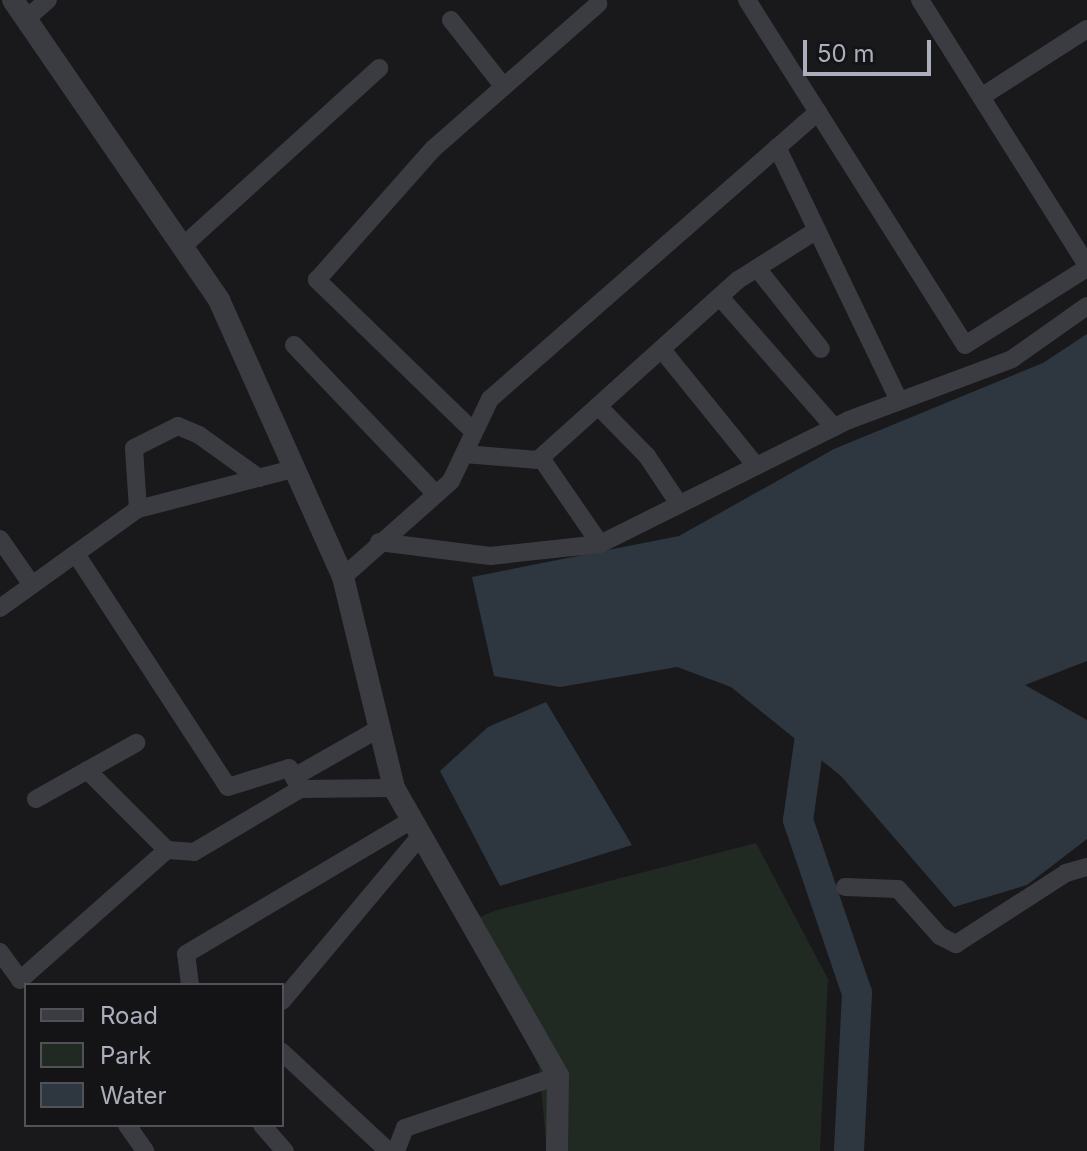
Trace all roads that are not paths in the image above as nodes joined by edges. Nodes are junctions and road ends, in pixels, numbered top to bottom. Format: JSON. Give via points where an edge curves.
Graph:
{"nodes":[{"id":1,"x":13,"y":0,"type":"edge"},
{"id":2,"x":48,"y":0,"type":"edge"},
{"id":3,"x":747,"y":0,"type":"edge"},
{"id":4,"x":920,"y":0,"type":"edge"},
{"id":5,"x":598,"y":4,"type":"dead end"},
{"id":6,"x":26,"y":19,"type":"junction"},
{"id":7,"x":451,"y":20,"type":"dead end"},
{"id":8,"x":1087,"y":29,"type":"edge"},
{"id":9,"x":379,"y":68,"type":"dead end"},
{"id":10,"x":504,"y":87,"type":"junction"},
{"id":11,"x":981,"y":97,"type":"junction"},
{"id":12,"x":818,"y":112,"type":"junction"},
{"id":13,"x":777,"y":147,"type":"junction"},
{"id":14,"x":814,"y":232,"type":"junction"},
{"id":15,"x":183,"y":246,"type":"junction"},
{"id":16,"x":1087,"y":266,"type":"edge"},
{"id":17,"x":757,"y":268,"type":"junction"},
{"id":18,"x":720,"y":297,"type":"junction"},
{"id":19,"x":1087,"y":306,"type":"edge"},
{"id":20,"x":294,"y":345,"type":"dead end"},
{"id":21,"x":821,"y":349,"type":"dead end"},
{"id":22,"x":663,"y":351,"type":"junction"},
{"id":23,"x":899,"y":401,"type":"junction"},
{"id":24,"x":598,"y":406,"type":"junction"},
{"id":25,"x":834,"y":427,"type":"junction"},
{"id":26,"x":474,"y":432,"type":"junction"},
{"id":27,"x":464,"y":454,"type":"junction"},
{"id":28,"x":541,"y":458,"type":"junction"},
{"id":29,"x":756,"y":466,"type":"junction"},
{"id":30,"x":296,"y":468,"type":"junction"},
{"id":31,"x":259,"y":478,"type":"junction"},
{"id":32,"x":436,"y":494,"type":"junction"},
{"id":33,"x":679,"y":504,"type":"junction"},
{"id":34,"x":138,"y":509,"type":"junction"},
{"id":35,"x":0,"y":539,"type":"edge"},
{"id":36,"x":379,"y":542,"type":"junction"},
{"id":37,"x":600,"y":544,"type":"junction"},
{"id":38,"x":76,"y":554,"type":"junction"},
{"id":39,"x":343,"y":577,"type":"junction"},
{"id":40,"x":32,"y":585,"type":"junction"},
{"id":41,"x":0,"y":608,"type":"edge"},
{"id":42,"x":380,"y":728,"type":"junction"},
{"id":43,"x":136,"y":743,"type":"dead end"},
{"id":44,"x":87,"y":770,"type":"junction"},
{"id":45,"x":297,"y":783,"type":"junction"},
{"id":46,"x":394,"y":788,"type":"junction"},
{"id":47,"x":36,"y":799,"type":"dead end"},
{"id":48,"x":414,"y":830,"type":"junction"},
{"id":49,"x":167,"y":850,"type":"junction"},
{"id":50,"x":1087,"y":867,"type":"edge"},
{"id":51,"x":845,"y":887,"type":"dead end"},
{"id":52,"x":0,"y":952,"type":"edge"},
{"id":53,"x":190,"y":983,"type":"edge"},
{"id":54,"x":284,"y":998,"type":"edge"},
{"id":55,"x":284,"y":1054,"type":"edge"},
{"id":56,"x":558,"y":1076,"type":"junction"},
{"id":57,"x":128,"y":1127,"type":"edge"},
{"id":58,"x":264,"y":1127,"type":"edge"},
{"id":59,"x":145,"y":1151,"type":"edge"},
{"id":60,"x":285,"y":1151,"type":"edge"},
{"id":61,"x":388,"y":1151,"type":"edge"},
{"id":62,"x":396,"y":1151,"type":"edge"},
{"id":63,"x":557,"y":1151,"type":"edge"}],
"edges":[{"from":1,"to":6,"type":"street"},
{"from":2,"to":6,"type":"street"},
{"from":3,"to":12,"type":"street"},
{"from":4,"to":11,"type":"street"},
{"from":5,"to":10,"type":"street"},
{"from":6,"to":15,"type":"street"},
{"from":7,"to":10,"type":"street"},
{"from":8,"to":11,"type":"street"},
{"from":9,"to":15,"type":"street"},
{"from":10,"to":26,"type":"street","via":[[433,149],[317,280]]},
{"from":11,"to":16,"type":"street"},
{"from":12,"to":13,"type":"street"},
{"from":12,"to":16,"type":"street","via":[[965,345]]},
{"from":13,"to":14,"type":"street"},
{"from":13,"to":26,"type":"street","via":[[490,399]]},
{"from":14,"to":17,"type":"street"},
{"from":14,"to":23,"type":"street"},
{"from":15,"to":30,"type":"street","via":[[219,300]]},
{"from":17,"to":18,"type":"street"},
{"from":17,"to":21,"type":"street"},
{"from":18,"to":22,"type":"street"},
{"from":18,"to":25,"type":"street"},
{"from":19,"to":23,"type":"street","via":[[1012,359]]},
{"from":20,"to":32,"type":"street"},
{"from":22,"to":24,"type":"street"},
{"from":22,"to":29,"type":"street"},
{"from":23,"to":25,"type":"street"},
{"from":24,"to":28,"type":"street"},
{"from":24,"to":33,"type":"street","via":[[647,456]]},
{"from":25,"to":29,"type":"street"},
{"from":26,"to":27,"type":"street"},
{"from":27,"to":28,"type":"street"},
{"from":27,"to":32,"type":"street","via":[[451,481]]},
{"from":28,"to":37,"type":"street"},
{"from":29,"to":33,"type":"street"},
{"from":30,"to":31,"type":"street"},
{"from":30,"to":39,"type":"street"},
{"from":31,"to":34,"type":"street"},
{"from":31,"to":34,"type":"street","via":[[178,426],[134,448]]},
{"from":32,"to":36,"type":"street"},
{"from":33,"to":37,"type":"street"},
{"from":34,"to":38,"type":"street"},
{"from":35,"to":40,"type":"street"},
{"from":36,"to":37,"type":"street","via":[[490,556]]},
{"from":36,"to":39,"type":"street"},
{"from":38,"to":40,"type":"street"},
{"from":38,"to":45,"type":"street","via":[[228,787],[289,768]]},
{"from":39,"to":42,"type":"street"},
{"from":40,"to":41,"type":"street"},
{"from":42,"to":45,"type":"street"},
{"from":42,"to":46,"type":"street"},
{"from":43,"to":44,"type":"street"},
{"from":44,"to":47,"type":"street"},
{"from":44,"to":49,"type":"street"},
{"from":45,"to":46,"type":"street"},
{"from":45,"to":49,"type":"street","via":[[194,852]]},
{"from":46,"to":48,"type":"street"},
{"from":48,"to":53,"type":"street","via":[[186,954]]},
{"from":48,"to":54,"type":"street"},
{"from":48,"to":56,"type":"street","via":[[478,928]]},
{"from":49,"to":52,"type":"street","via":[[20,980]]},
{"from":50,"to":51,"type":"street","via":[[1066,873],[956,944],[940,936],[898,889]]},
{"from":55,"to":61,"type":"street"},
{"from":56,"to":62,"type":"street","via":[[405,1128]]},
{"from":56,"to":63,"type":"street"},
{"from":57,"to":59,"type":"street"},
{"from":58,"to":60,"type":"street"}]}
